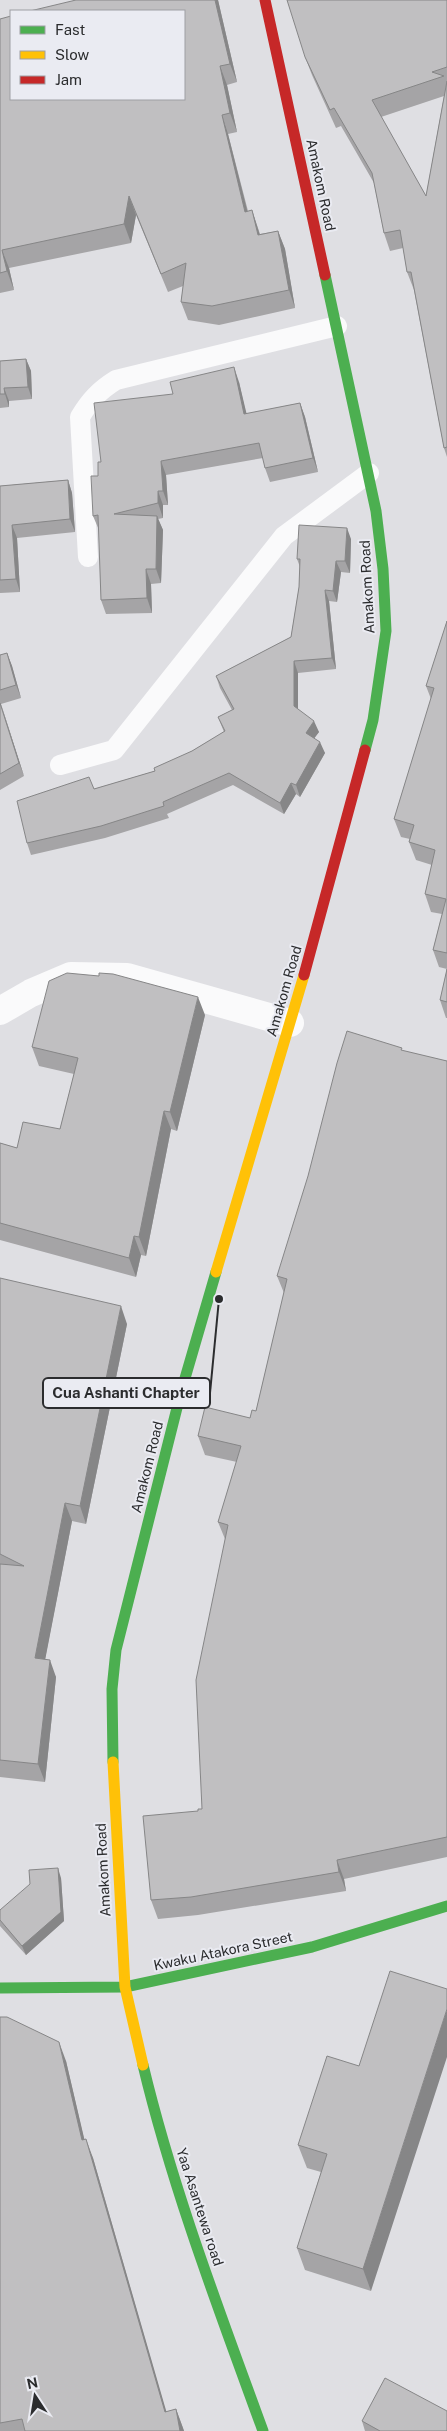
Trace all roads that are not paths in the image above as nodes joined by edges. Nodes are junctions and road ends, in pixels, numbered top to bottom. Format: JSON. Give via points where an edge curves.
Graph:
{"nodes":[{"id":1,"x":265,"y":0,"type":"edge"},
{"id":2,"x":337,"y":326,"type":"junction"},
{"id":3,"x":369,"y":473,"type":"junction"},
{"id":4,"x":88,"y":557,"type":"dead end"},
{"id":5,"x":60,"y":765,"type":"dead end"},
{"id":6,"x":0,"y":1011,"type":"edge"},
{"id":7,"x":290,"y":1023,"type":"junction"},
{"id":8,"x":447,"y":1906,"type":"edge"},
{"id":9,"x":124,"y":1987,"type":"junction"},
{"id":10,"x":0,"y":1988,"type":"edge"},
{"id":11,"x":263,"y":2431,"type":"edge"}],
"edges":[{"from":1,"to":2,"type":"street","name":"Amakom Road"},
{"from":2,"to":3,"type":"street","name":"Amakom Road"},
{"from":2,"to":4,"type":"lane","via":[[116,380],[101,390],[80,416]]},
{"from":3,"to":5,"type":"lane","via":[[284,536],[114,750]]},
{"from":3,"to":7,"type":"street","name":"Amakom Road","via":[[383,569],[385,640],[373,720]]},
{"from":6,"to":7,"type":"street","via":[[71,976],[128,978]]},
{"from":7,"to":9,"type":"street","name":"Amakom Road","via":[[181,1392],[116,1650],[112,1689],[113,1767]]},
{"from":8,"to":9,"type":"street","name":"Kwaku Atakora Street","via":[[312,1947]]},
{"from":9,"to":10,"type":"street","name":"Kwaku Atakora Street"},
{"from":9,"to":11,"type":"street","name":"Yaa Asantewa road","via":[[154,2110],[190,2229]]}]}
